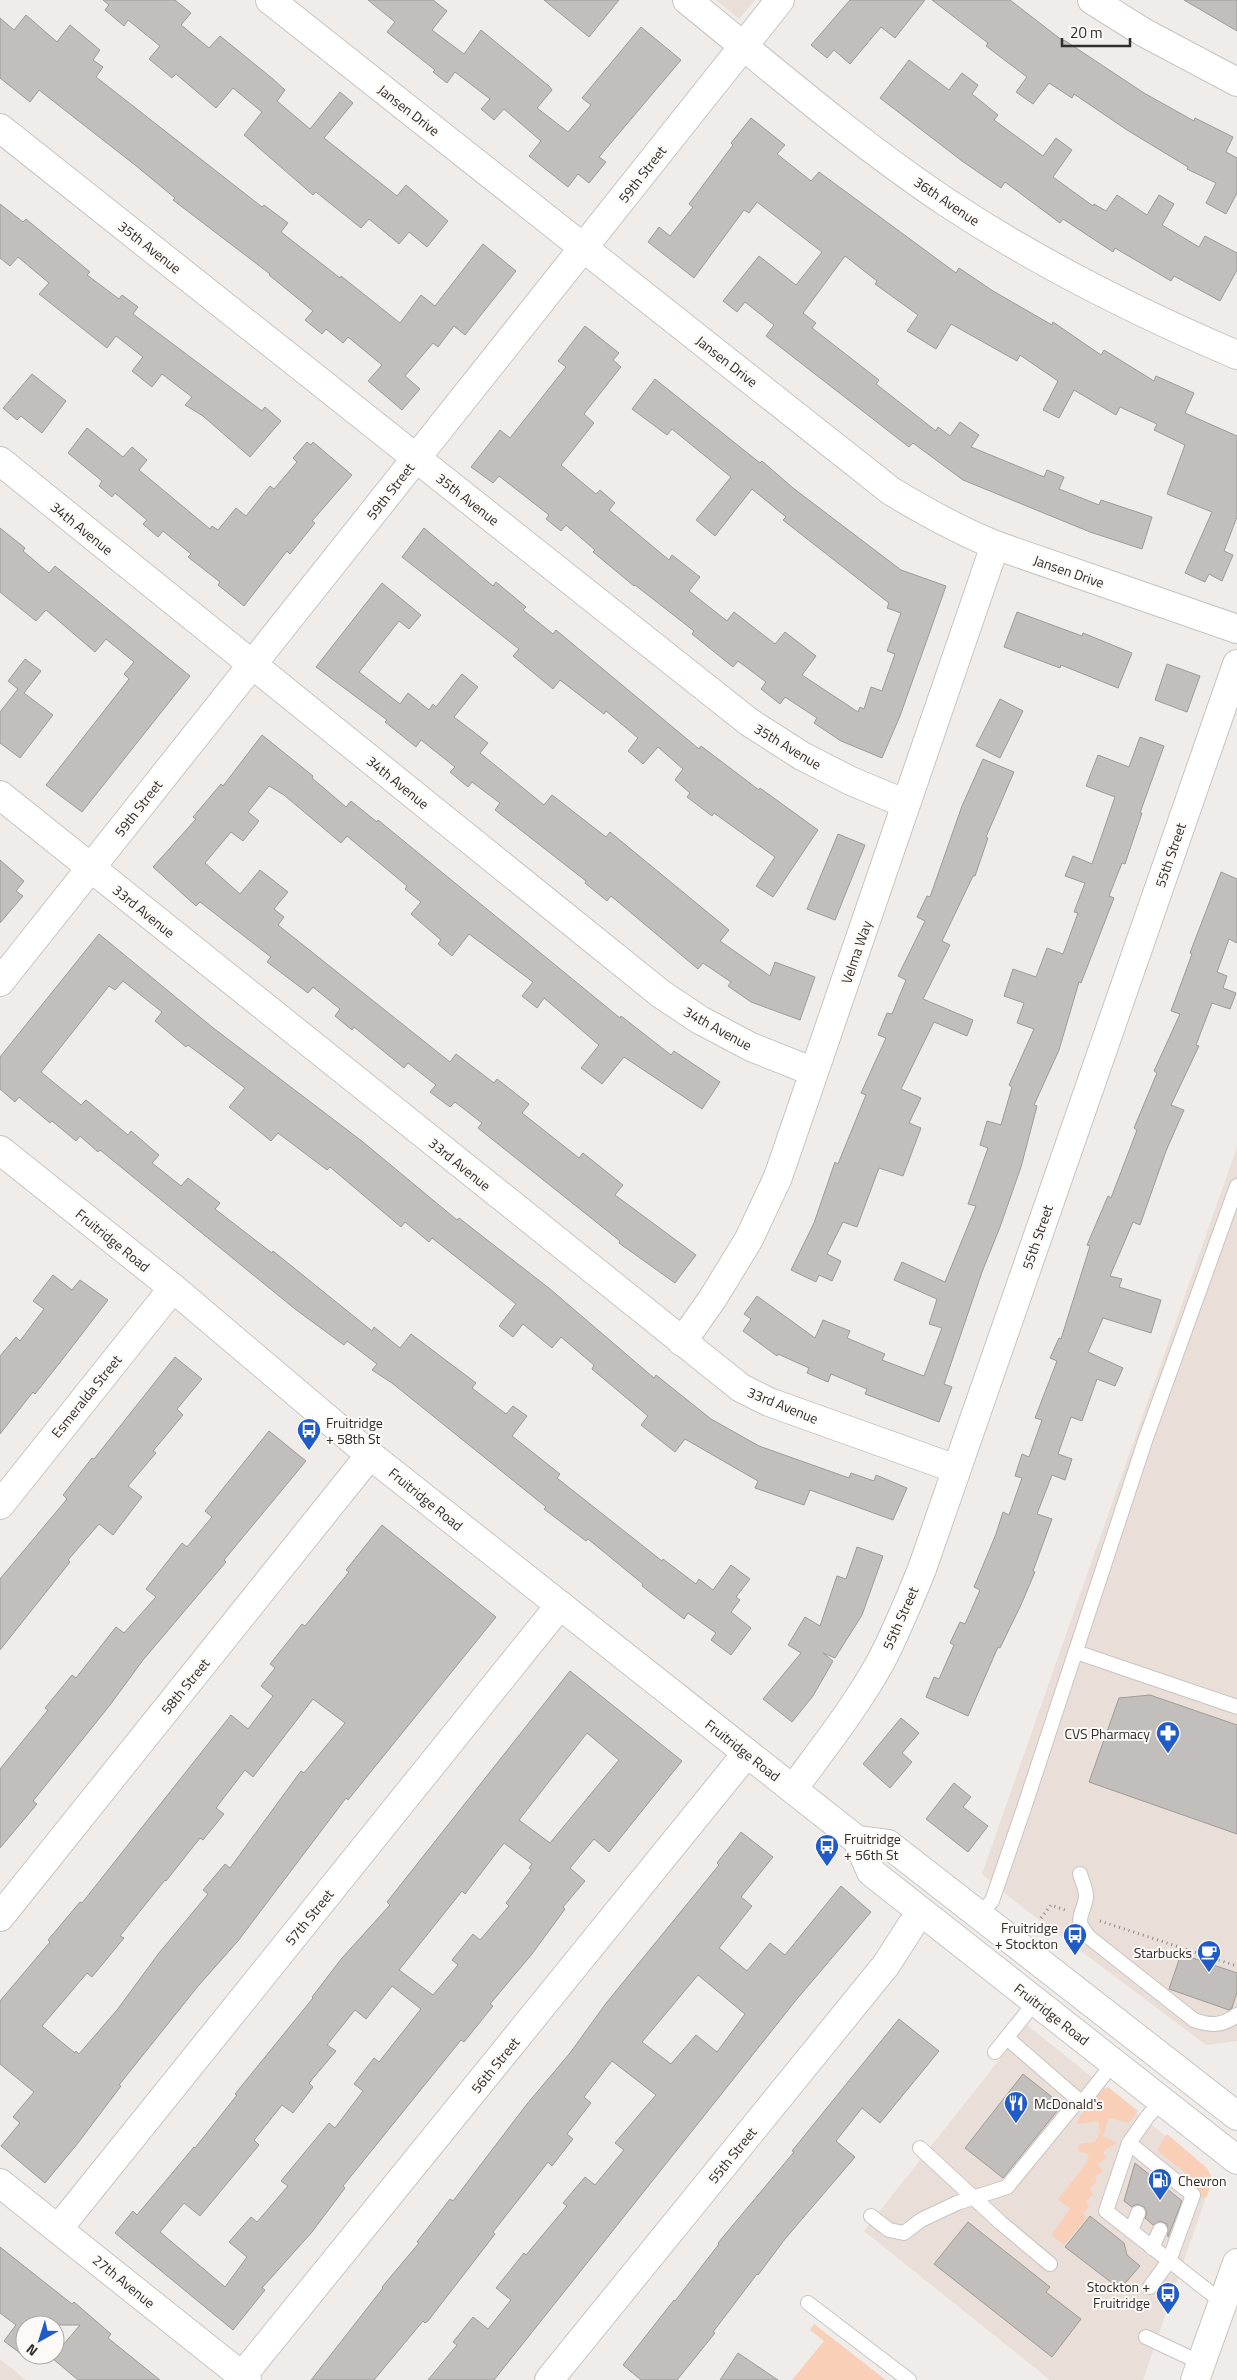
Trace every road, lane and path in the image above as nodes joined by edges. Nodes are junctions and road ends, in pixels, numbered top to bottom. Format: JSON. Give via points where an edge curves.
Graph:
{"nodes":[{"id":1,"x":270,"y":0,"type":"edge"},
{"id":2,"x":687,"y":0,"type":"edge"},
{"id":3,"x":780,"y":0,"type":"edge"},
{"id":4,"x":1092,"y":0,"type":"edge"},
{"id":5,"x":744,"y":46,"type":"junction"},
{"id":6,"x":1237,"y":82,"type":"edge"},
{"id":7,"x":0,"y":128,"type":"edge"},
{"id":8,"x":583,"y":248,"type":"junction"},
{"id":9,"x":1237,"y":355,"type":"edge"},
{"id":10,"x":416,"y":458,"type":"junction"},
{"id":11,"x":0,"y":461,"type":"edge"},
{"id":12,"x":995,"y":545,"type":"junction"},
{"id":13,"x":1237,"y":629,"type":"edge"},
{"id":14,"x":1237,"y":664,"type":"edge"},
{"id":15,"x":252,"y":665,"type":"junction"},
{"id":16,"x":0,"y":795,"type":"edge"},
{"id":17,"x":906,"y":804,"type":"junction"},
{"id":18,"x":90,"y":868,"type":"junction"},
{"id":19,"x":0,"y":982,"type":"edge"},
{"id":20,"x":814,"y":1072,"type":"junction"},
{"id":21,"x":0,"y":1150,"type":"edge"},
{"id":22,"x":1237,"y":1186,"type":"edge"},
{"id":23,"x":1231,"y":1223,"type":"edge"},
{"id":24,"x":173,"y":1288,"type":"junction"},
{"id":25,"x":682,"y":1342,"type":"junction"},
{"id":26,"x":370,"y":1454,"type":"junction"},
{"id":27,"x":956,"y":1469,"type":"junction"},
{"id":28,"x":0,"y":1505,"type":"edge"},
{"id":29,"x":560,"y":1605,"type":"junction"},
{"id":30,"x":1076,"y":1652,"type":"junction"},
{"id":31,"x":1237,"y":1707,"type":"edge"},
{"id":32,"x":747,"y":1753,"type":"junction"},
{"id":33,"x":793,"y":1789,"type":"junction"},
{"id":34,"x":857,"y":1840,"type":"junction"},
{"id":35,"x":1080,"y":1874,"type":"dead end"},
{"id":36,"x":979,"y":1914,"type":"junction"},
{"id":37,"x":1079,"y":1914,"type":"junction"},
{"id":38,"x":0,"y":1917,"type":"edge"},
{"id":39,"x":1042,"y":1918,"type":"dead end"},
{"id":40,"x":911,"y":1926,"type":"dead end"},
{"id":41,"x":1237,"y":1966,"type":"edge"},
{"id":42,"x":1036,"y":2001,"type":"junction"},
{"id":43,"x":1237,"y":2015,"type":"edge"},
{"id":44,"x":1007,"y":2038,"type":"junction"},
{"id":45,"x":995,"y":2052,"type":"dead end"},
{"id":46,"x":1114,"y":2062,"type":"junction"},
{"id":47,"x":1079,"y":2099,"type":"junction"},
{"id":48,"x":1162,"y":2100,"type":"junction"},
{"id":49,"x":1237,"y":2116,"type":"edge"},
{"id":50,"x":1129,"y":2143,"type":"junction"},
{"id":51,"x":920,"y":2148,"type":"dead end"},
{"id":52,"x":1237,"y":2160,"type":"edge"},
{"id":53,"x":0,"y":2183,"type":"edge"},
{"id":54,"x":974,"y":2198,"type":"junction"},
{"id":55,"x":1138,"y":2213,"type":"dead end"},
{"id":56,"x":871,"y":2216,"type":"dead end"},
{"id":57,"x":58,"y":2229,"type":"junction"},
{"id":58,"x":1160,"y":2230,"type":"dead end"},
{"id":59,"x":1131,"y":2231,"type":"junction"},
{"id":60,"x":1152,"y":2248,"type":"junction"},
{"id":61,"x":1169,"y":2261,"type":"junction"},
{"id":62,"x":1237,"y":2263,"type":"edge"},
{"id":63,"x":1050,"y":2264,"type":"dead end"},
{"id":64,"x":1150,"y":2287,"type":"dead end"},
{"id":65,"x":1222,"y":2302,"type":"junction"},
{"id":66,"x":808,"y":2303,"type":"dead end"},
{"id":67,"x":1146,"y":2337,"type":"dead end"},
{"id":68,"x":1198,"y":2372,"type":"edge"},
{"id":69,"x":245,"y":2378,"type":"edge"},
{"id":70,"x":549,"y":2380,"type":"edge"},
{"id":71,"x":909,"y":2380,"type":"edge"}],
"edges":[{"from":1,"to":8,"type":"street","name":"Jansen Drive"},
{"from":2,"to":5,"type":"street","name":"36th Avenue"},
{"from":3,"to":5,"type":"street","name":"59th Street"},
{"from":4,"to":6,"type":"street"},
{"from":5,"to":8,"type":"street","name":"59th Street"},
{"from":5,"to":9,"type":"street","name":"36th Avenue","via":[[857,137],[946,201],[1015,245],[1138,311]]},
{"from":7,"to":10,"type":"street","name":"35th Avenue"},
{"from":8,"to":10,"type":"street","name":"59th Street"},
{"from":8,"to":12,"type":"street","name":"Jansen Drive","via":[[891,490],[967,534]]},
{"from":10,"to":15,"type":"street","name":"59th Street"},
{"from":10,"to":17,"type":"street","name":"35th Avenue","via":[[749,722],[802,756]]},
{"from":11,"to":15,"type":"street","name":"34th Avenue"},
{"from":12,"to":13,"type":"street","name":"Jansen Drive"},
{"from":12,"to":17,"type":"street","name":"Velma Way"},
{"from":14,"to":27,"type":"street","name":"55th Street"},
{"from":15,"to":18,"type":"street","name":"59th Street"},
{"from":15,"to":20,"type":"street","name":"34th Avenue","via":[[661,994],[700,1020],[751,1047]]},
{"from":16,"to":18,"type":"street","name":"33rd Avenue"},
{"from":17,"to":20,"type":"street","name":"Velma Way"},
{"from":18,"to":19,"type":"street","name":"59th Street"},
{"from":18,"to":25,"type":"street","name":"33rd Avenue"},
{"from":20,"to":25,"type":"street","name":"Velma Way","via":[[778,1177],[749,1239]]},
{"from":21,"to":24,"type":"street","name":"Fruitridge Road"},
{"from":22,"to":23,"type":"lane"},
{"from":23,"to":30,"type":"lane","via":[[1146,1438]]},
{"from":24,"to":26,"type":"street","name":"Fruitridge Road"},
{"from":24,"to":28,"type":"street","name":"Esmeralda Street"},
{"from":25,"to":27,"type":"street","name":"33rd Avenue","via":[[741,1388],[769,1402]]},
{"from":26,"to":29,"type":"street","name":"Fruitridge Road"},
{"from":26,"to":38,"type":"street","name":"58th Street"},
{"from":27,"to":33,"type":"street","name":"55th Street","via":[[922,1569],[895,1634],[845,1718]]},
{"from":29,"to":32,"type":"street","name":"Fruitridge Road"},
{"from":29,"to":57,"type":"street","name":"57th Street"},
{"from":30,"to":31,"type":"lane"},
{"from":30,"to":36,"type":"lane","via":[[992,1901]]},
{"from":32,"to":33,"type":"street","name":"Fruitridge Road"},
{"from":32,"to":69,"type":"street","name":"56th Street"},
{"from":33,"to":34,"type":"street","name":"Fruitridge Road"},
{"from":34,"to":36,"type":"street","via":[[888,1844]]},
{"from":34,"to":42,"type":"street","name":"Fruitridge Road","via":[[871,1872]]},
{"from":35,"to":37,"type":"lane","via":[[1086,1896]]},
{"from":36,"to":49,"type":"street"},
{"from":37,"to":39,"type":"path","via":[[1051,1905]]},
{"from":37,"to":41,"type":"path"},
{"from":37,"to":43,"type":"lane","via":[[1081,1928],[1090,1938],[1194,2020],[1208,2025],[1226,2023]]},
{"from":40,"to":70,"type":"street","name":"55th Street","via":[[886,1965]]},
{"from":42,"to":44,"type":"lane"},
{"from":42,"to":46,"type":"street","name":"Fruitridge Road"},
{"from":44,"to":45,"type":"lane"},
{"from":44,"to":47,"type":"lane"},
{"from":46,"to":47,"type":"lane","via":[[1082,2103]]},
{"from":46,"to":48,"type":"street","name":"Fruitridge Road"},
{"from":47,"to":54,"type":"lane","via":[[1007,2187]]},
{"from":48,"to":50,"type":"lane"},
{"from":48,"to":52,"type":"street","name":"Fruitridge Road"},
{"from":50,"to":59,"type":"lane","via":[[1106,2211]]},
{"from":50,"to":61,"type":"lane","via":[[1154,2171],[1176,2189],[1193,2195]]},
{"from":51,"to":54,"type":"lane"},
{"from":53,"to":57,"type":"street","name":"27th Avenue"},
{"from":54,"to":56,"type":"lane","via":[[921,2220],[904,2233],[889,2230]]},
{"from":54,"to":63,"type":"lane"},
{"from":55,"to":59,"type":"lane"},
{"from":57,"to":69,"type":"street","name":"27th Avenue"},
{"from":58,"to":60,"type":"lane"},
{"from":59,"to":60,"type":"lane"},
{"from":60,"to":61,"type":"lane"},
{"from":61,"to":64,"type":"lane"},
{"from":61,"to":65,"type":"lane"},
{"from":62,"to":65,"type":"street"},
{"from":65,"to":68,"type":"street"},
{"from":66,"to":71,"type":"lane"},
{"from":67,"to":68,"type":"lane"}]}
